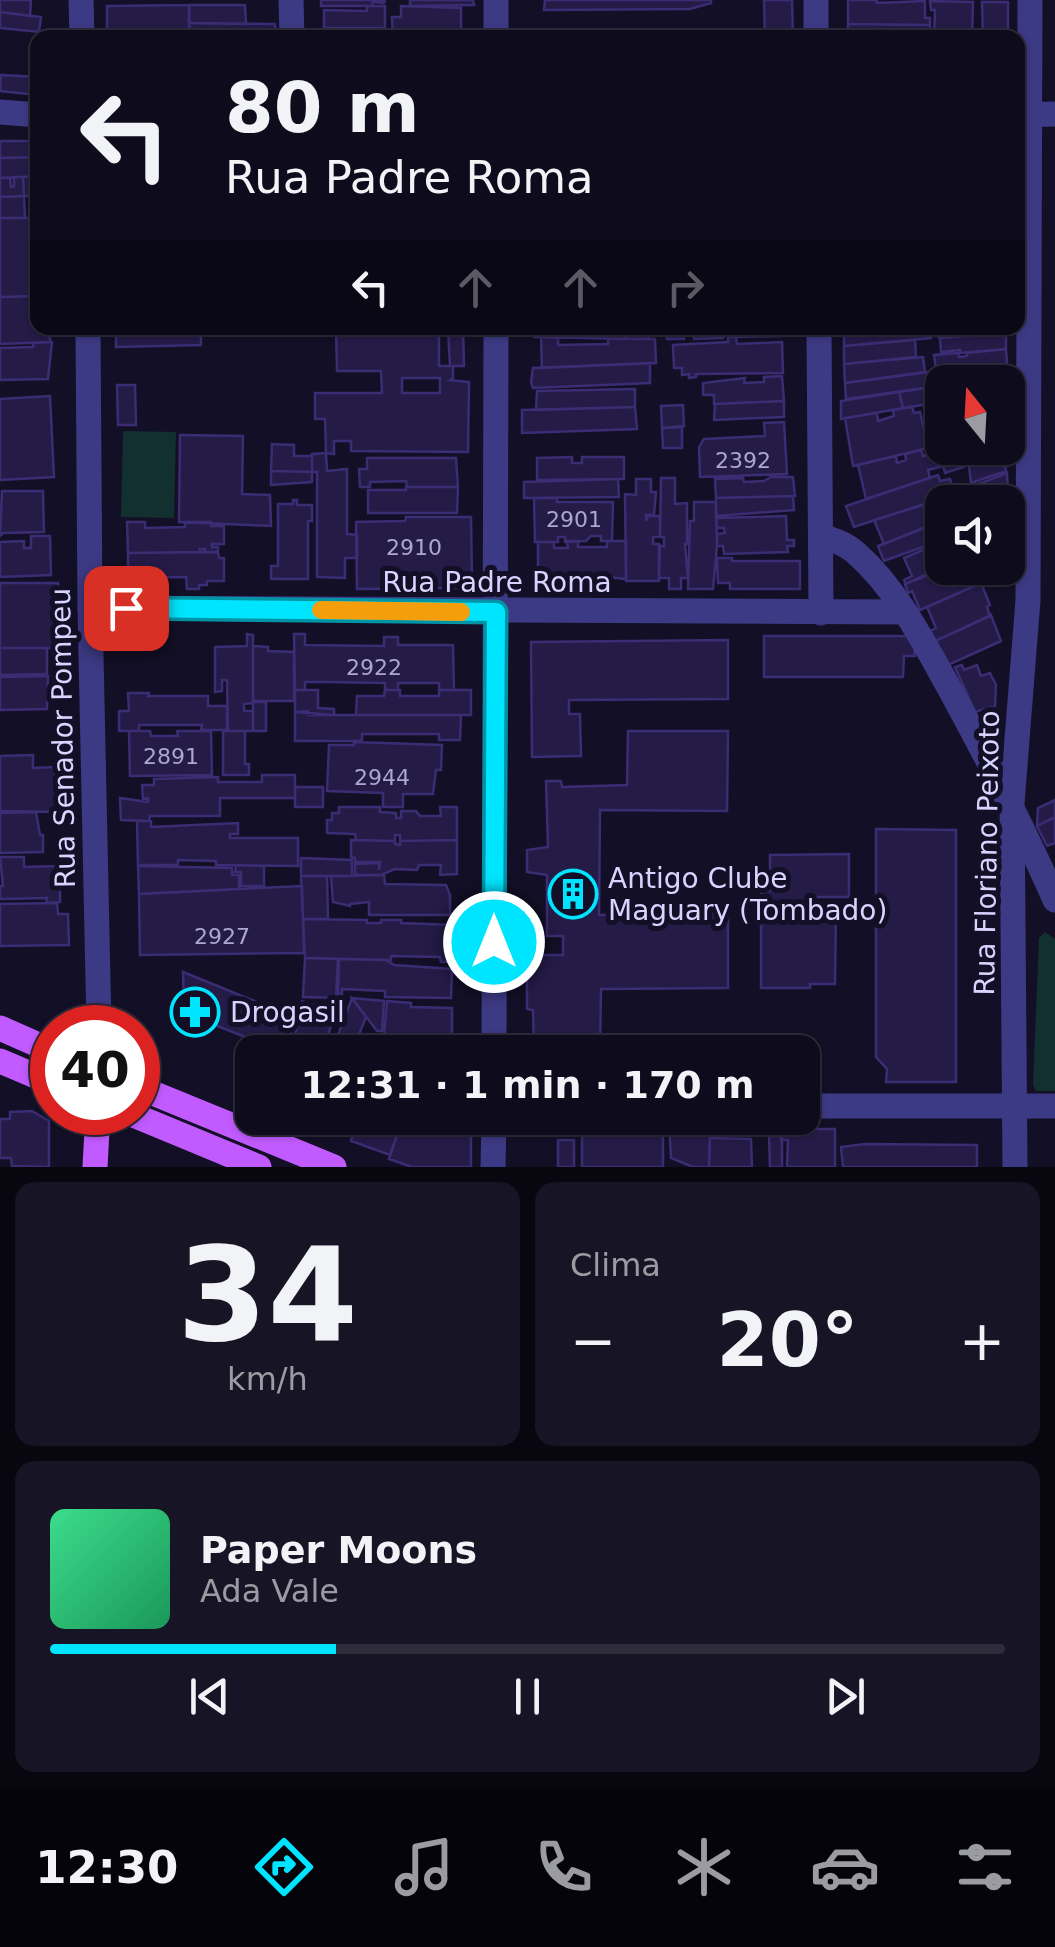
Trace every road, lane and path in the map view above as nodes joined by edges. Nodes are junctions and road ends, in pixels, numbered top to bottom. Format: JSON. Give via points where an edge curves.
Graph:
{"nodes":[{"id":1,"x":80,"y":0,"type":"edge"},
{"id":2,"x":291,"y":0,"type":"edge"},
{"id":3,"x":496,"y":0,"type":"edge"},
{"id":4,"x":816,"y":0,"type":"edge"},
{"id":5,"x":1030,"y":0,"type":"edge"},
{"id":6,"x":82,"y":30,"type":"edge"},
{"id":7,"x":292,"y":30,"type":"edge"},
{"id":8,"x":496,"y":30,"type":"edge"},
{"id":9,"x":816,"y":30,"type":"edge"},
{"id":10,"x":0,"y":112,"type":"edge"},
{"id":11,"x":30,"y":115,"type":"edge"},
{"id":12,"x":1034,"y":115,"type":"edge"},
{"id":13,"x":88,"y":335,"type":"edge"},
{"id":14,"x":496,"y":335,"type":"edge"},
{"id":15,"x":820,"y":335,"type":"edge"},
{"id":16,"x":822,"y":536,"type":"junction"},
{"id":17,"x":1028,"y":600,"type":"junction"},
{"id":18,"x":1055,"y":600,"type":"edge"},
{"id":19,"x":90,"y":608,"type":"junction"},
{"id":20,"x":496,"y":612,"type":"junction"},
{"id":21,"x":904,"y":612,"type":"junction"},
{"id":22,"x":821,"y":613,"type":"junction"},
{"id":23,"x":1012,"y":803,"type":"junction"},
{"id":24,"x":1055,"y":900,"type":"edge"},
{"id":25,"x":99,"y":1005,"type":"edge"},
{"id":26,"x":0,"y":1028,"type":"edge"},
{"id":27,"x":494,"y":1035,"type":"edge"},
{"id":28,"x":30,"y":1041,"type":"edge"},
{"id":29,"x":0,"y":1062,"type":"edge"},
{"id":30,"x":30,"y":1074,"type":"edge"},
{"id":31,"x":160,"y":1096,"type":"edge"},
{"id":32,"x":820,"y":1106,"type":"edge"},
{"id":33,"x":1055,"y":1106,"type":"edge"},
{"id":34,"x":1014,"y":1107,"type":"junction"},
{"id":35,"x":160,"y":1126,"type":"edge"},
{"id":36,"x":97,"y":1135,"type":"edge"},
{"id":37,"x":494,"y":1135,"type":"edge"},
{"id":38,"x":95,"y":1167,"type":"edge"},
{"id":39,"x":259,"y":1167,"type":"edge"},
{"id":40,"x":334,"y":1167,"type":"edge"},
{"id":41,"x":494,"y":1167,"type":"edge"},
{"id":42,"x":1015,"y":1167,"type":"edge"}],
"edges":[{"from":1,"to":6,"type":"street"},
{"from":2,"to":7,"type":"street"},
{"from":3,"to":8,"type":"street"},
{"from":4,"to":9,"type":"street"},
{"from":5,"to":12,"type":"street","name":"Rua Floriano Peixoto"},
{"from":10,"to":11,"type":"street"},
{"from":12,"to":17,"type":"street","name":"Rua Floriano Peixoto"},
{"from":13,"to":19,"type":"street","name":"Rua Senador Pompeu"},
{"from":14,"to":20,"type":"street"},
{"from":15,"to":16,"type":"street"},
{"from":16,"to":21,"type":"street","via":[[856,553]]},
{"from":16,"to":22,"type":"street"},
{"from":17,"to":18,"type":"street"},
{"from":17,"to":23,"type":"street","name":"Rua Floriano Peixoto"},
{"from":19,"to":20,"type":"street","name":"Rua Padre Roma"},
{"from":19,"to":25,"type":"street","name":"Rua Senador Pompeu"},
{"from":20,"to":22,"type":"street","name":"Rua Padre Roma"},
{"from":20,"to":27,"type":"street"},
{"from":21,"to":22,"type":"street","name":"Rua Padre Roma"},
{"from":21,"to":23,"type":"street"},
{"from":23,"to":24,"type":"street"},
{"from":23,"to":34,"type":"street","name":"Rua Floriano Peixoto"},
{"from":26,"to":28,"type":"main road"},
{"from":29,"to":30,"type":"main road"},
{"from":31,"to":40,"type":"main road"},
{"from":32,"to":34,"type":"street"},
{"from":33,"to":34,"type":"street"},
{"from":34,"to":42,"type":"street","name":"Rua Floriano Peixoto"},
{"from":35,"to":39,"type":"main road"},
{"from":36,"to":38,"type":"main road"},
{"from":37,"to":41,"type":"street"}]}
